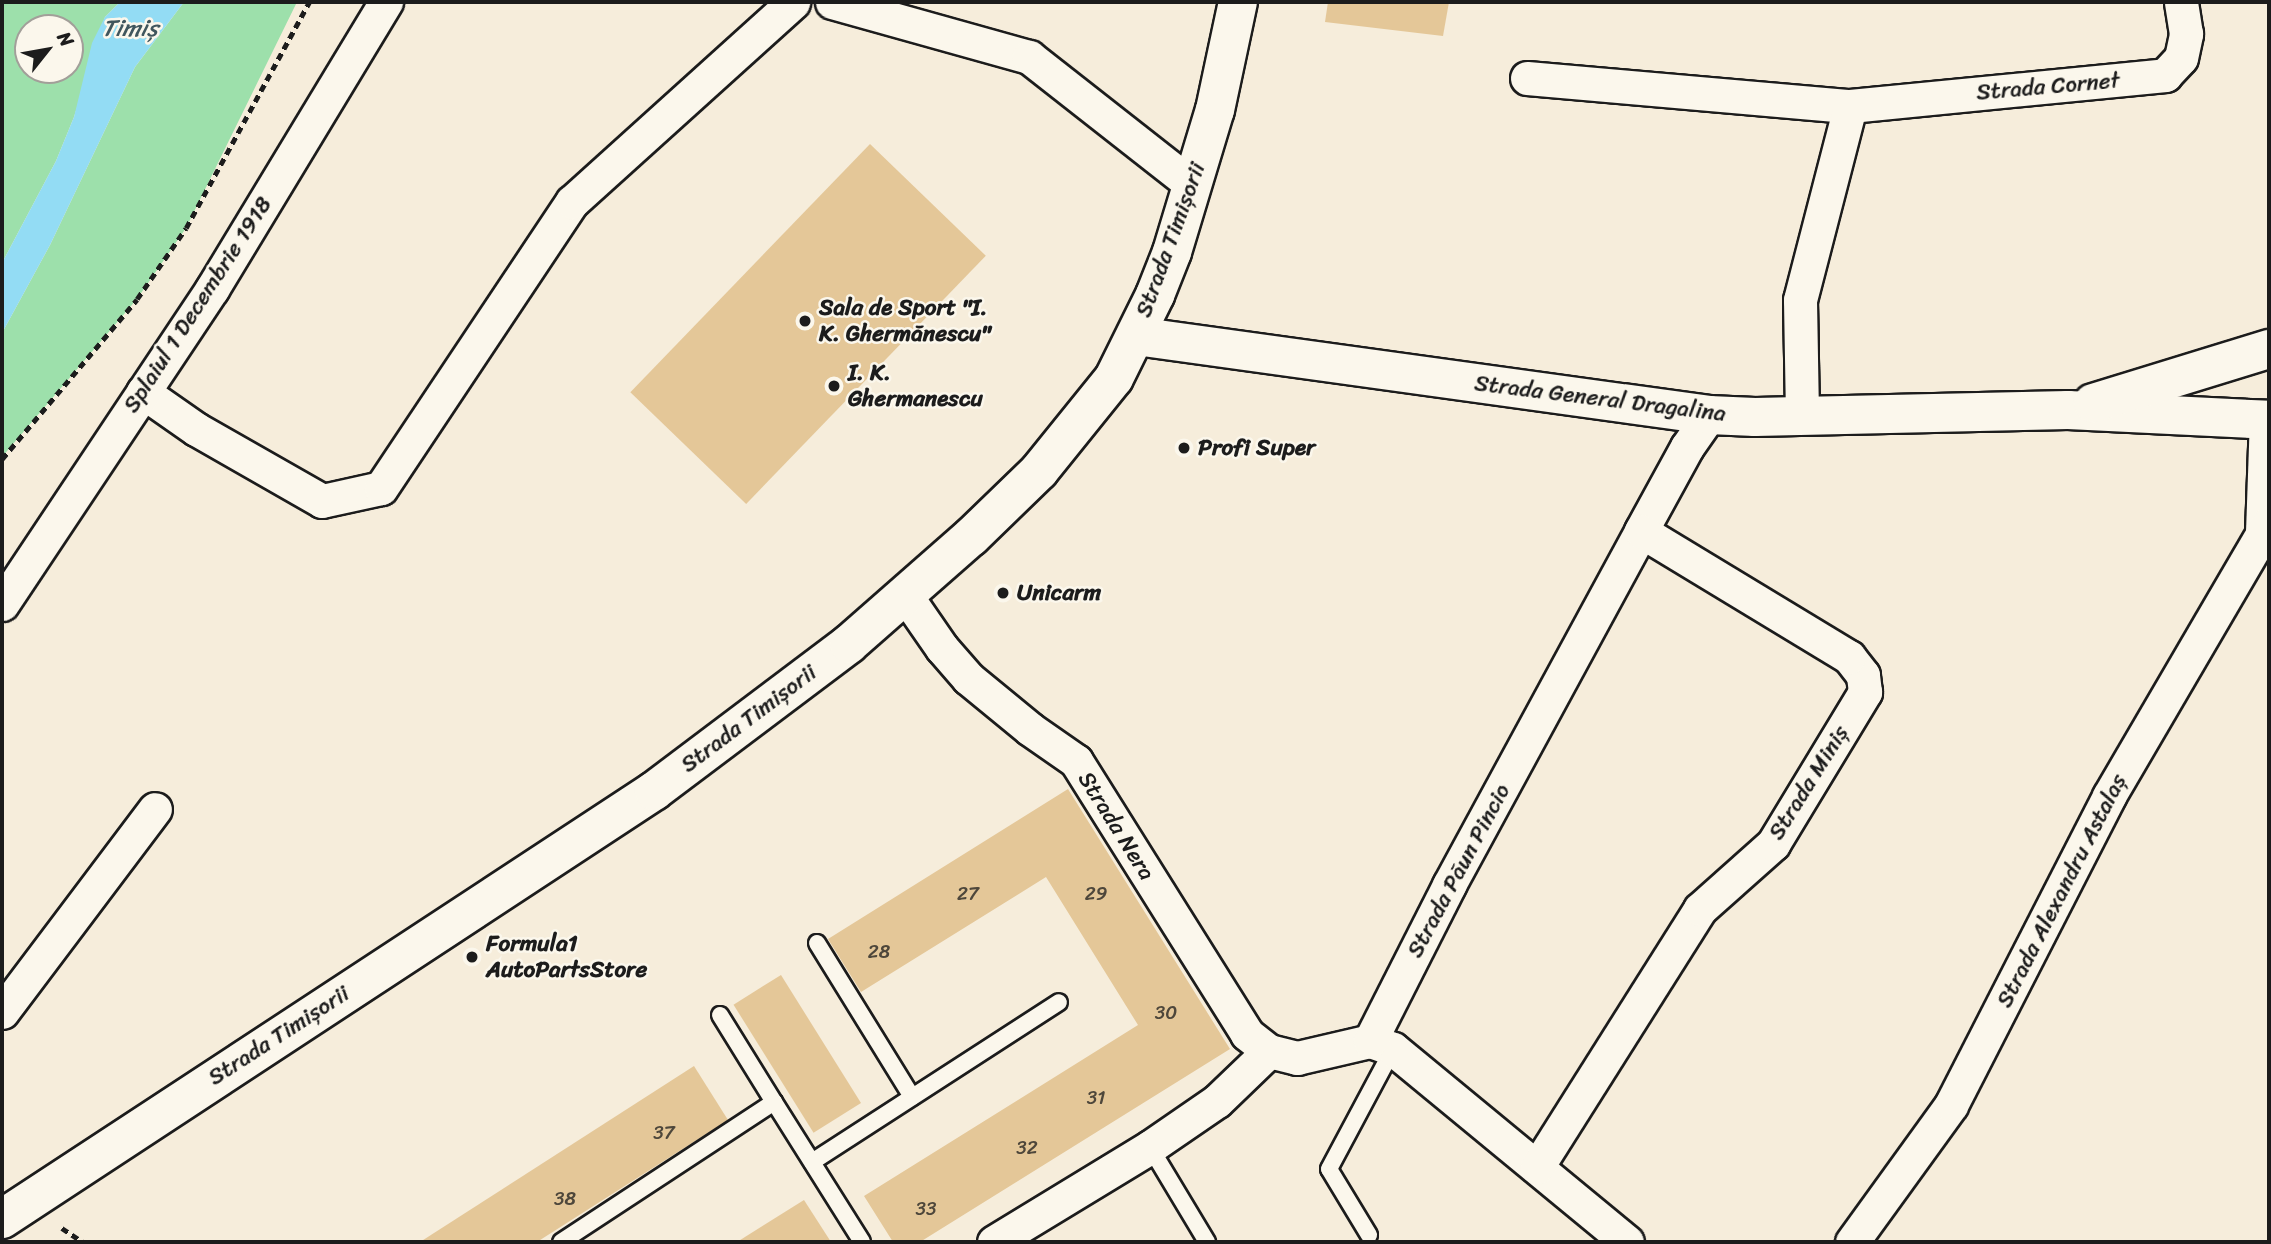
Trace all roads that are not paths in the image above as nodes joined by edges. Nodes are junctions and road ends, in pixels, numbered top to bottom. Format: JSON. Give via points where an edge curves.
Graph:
{"nodes":[{"id":1,"x":386,"y":2,"type":"edge"},
{"id":2,"x":793,"y":2,"type":"edge"},
{"id":3,"x":832,"y":2,"type":"edge"},
{"id":4,"x":1238,"y":2,"type":"edge"},
{"id":5,"x":2181,"y":2,"type":"edge"},
{"id":6,"x":1527,"y":78,"type":"dead end"},
{"id":7,"x":1850,"y":106,"type":"junction"},
{"id":8,"x":1192,"y":185,"type":"junction"},
{"id":9,"x":1136,"y":335,"type":"junction"},
{"id":10,"x":2269,"y":349,"type":"edge"},
{"id":11,"x":143,"y":391,"type":"junction"},
{"id":12,"x":2068,"y":410,"type":"junction"},
{"id":13,"x":2268,"y":412,"type":"edge"},
{"id":14,"x":1709,"y":415,"type":"junction"},
{"id":15,"x":1802,"y":415,"type":"junction"},
{"id":16,"x":2265,"y":527,"type":"edge"},
{"id":17,"x":1641,"y":531,"type":"junction"},
{"id":18,"x":906,"y":596,"type":"junction"},
{"id":19,"x":2,"y":604,"type":"edge"},
{"id":20,"x":155,"y":809,"type":"dead end"},
{"id":21,"x":817,"y":943,"type":"dead end"},
{"id":22,"x":1059,"y":1002,"type":"dead end"},
{"id":23,"x":2,"y":1012,"type":"edge"},
{"id":24,"x":720,"y":1016,"type":"dead end"},
{"id":25,"x":1382,"y":1045,"type":"junction"},
{"id":26,"x":1269,"y":1051,"type":"junction"},
{"id":27,"x":912,"y":1097,"type":"junction"},
{"id":28,"x":774,"y":1102,"type":"junction"},
{"id":29,"x":1150,"y":1147,"type":"junction"},
{"id":30,"x":812,"y":1161,"type":"junction"},
{"id":31,"x":1537,"y":1167,"type":"junction"},
{"id":32,"x":2,"y":1219,"type":"edge"},
{"id":33,"x":1370,"y":1235,"type":"dead end"},
{"id":34,"x":1203,"y":1241,"type":"edge"},
{"id":35,"x":561,"y":1242,"type":"edge"},
{"id":36,"x":862,"y":1242,"type":"edge"},
{"id":37,"x":994,"y":1242,"type":"edge"},
{"id":38,"x":1627,"y":1242,"type":"edge"},
{"id":39,"x":1852,"y":1242,"type":"edge"}],
"edges":[{"from":1,"to":11,"type":"street","name":"Splaiul 1 Decembrie 1918","via":[[212,289]]},
{"from":2,"to":11,"type":"street","via":[[572,202],[381,488],[322,501],[196,429]]},
{"from":3,"to":8,"type":"street","via":[[1029,57]]},
{"from":4,"to":8,"type":"main road","name":"Strada Timișorii","via":[[1215,110]]},
{"from":5,"to":7,"type":"street","name":"Strada Cornet","via":[[2186,34],[2181,58],[2165,75]]},
{"from":6,"to":7,"type":"street","name":"Strada Cornet"},
{"from":7,"to":15,"type":"street","via":[[1800,300]]},
{"from":8,"to":9,"type":"main road","name":"Strada Timișorii","via":[[1172,252]]},
{"from":9,"to":14,"type":"main road","name":"Strada General Dragalina"},
{"from":9,"to":18,"type":"main road","name":"Strada Timișorii","via":[[1114,378],[1039,471]]},
{"from":10,"to":12,"type":"main road","name":"Strada General Dragalina"},
{"from":11,"to":19,"type":"street","name":"Splaiul 1 Decembrie 1918"},
{"from":12,"to":13,"type":"main road","name":"Strada General Dragalina"},
{"from":12,"to":15,"type":"main road","name":"Strada General Dragalina"},
{"from":13,"to":16,"type":"street","name":"Strada Alexandru Astalaș"},
{"from":14,"to":15,"type":"main road","name":"Strada General Dragalina"},
{"from":14,"to":17,"type":"street","name":"Strada Păun Pincio","via":[[1686,447]]},
{"from":16,"to":39,"type":"street","name":"Strada Alexandru Astalaș","via":[[2109,796],[1951,1105]]},
{"from":17,"to":25,"type":"street","name":"Strada Păun Pincio","via":[[1449,885]]},
{"from":17,"to":31,"type":"street","name":"Strada Miniș","via":[[1849,657],[1863,675],[1865,692],[1773,844],[1700,909]]},
{"from":18,"to":26,"type":"street","name":"Strada Nera","via":[[968,678],[1076,761],[1247,1034]]},
{"from":18,"to":32,"type":"main road","name":"Strada Timișorii","via":[[654,791]]},
{"from":20,"to":23,"type":"street"},
{"from":21,"to":27,"type":"lane"},
{"from":22,"to":27,"type":"lane"},
{"from":24,"to":28,"type":"lane"},
{"from":25,"to":26,"type":"street","via":[[1297,1058]]},
{"from":25,"to":31,"type":"street"},
{"from":25,"to":33,"type":"lane","via":[[1329,1169]]},
{"from":26,"to":29,"type":"street","via":[[1217,1101]]},
{"from":27,"to":30,"type":"lane"},
{"from":28,"to":30,"type":"lane"},
{"from":28,"to":35,"type":"lane"},
{"from":29,"to":34,"type":"lane"},
{"from":29,"to":37,"type":"street"},
{"from":30,"to":36,"type":"lane"},
{"from":31,"to":38,"type":"street"}]}
